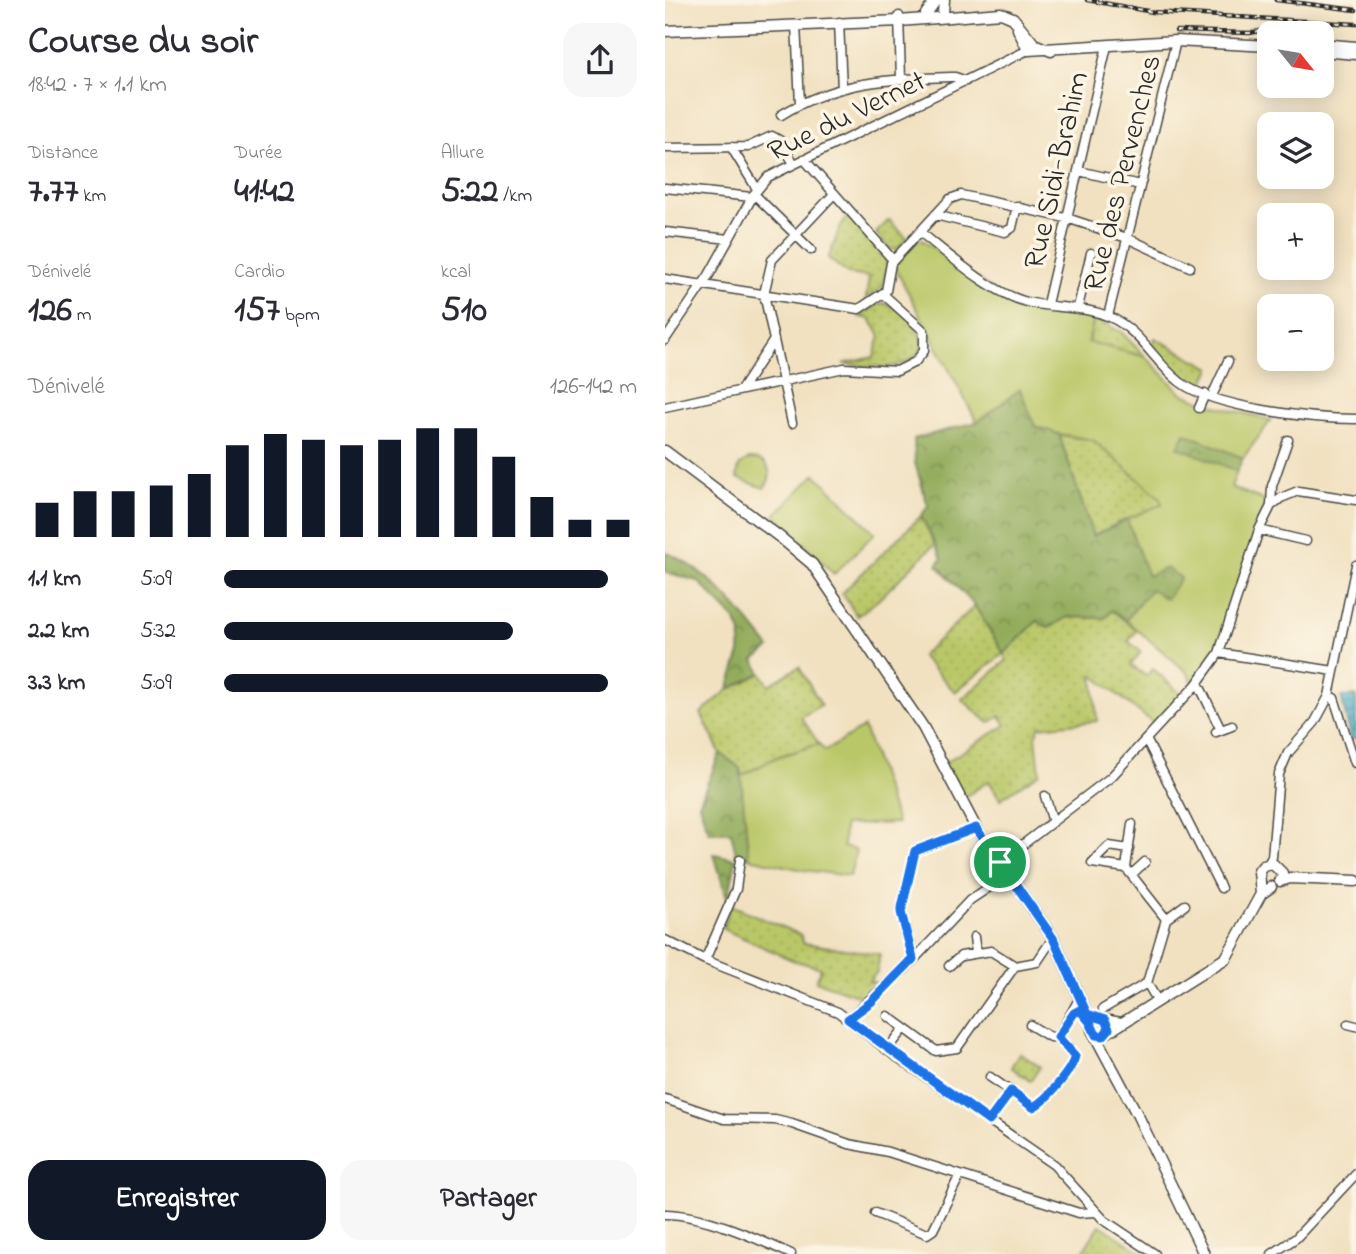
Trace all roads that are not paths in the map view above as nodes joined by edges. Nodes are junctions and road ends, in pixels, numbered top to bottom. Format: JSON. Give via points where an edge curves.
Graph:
{"nodes":[{"id":1,"x":936,"y":0,"type":"edge"},
{"id":2,"x":944,"y":0,"type":"edge"},
{"id":3,"x":931,"y":16,"type":"junction"},
{"id":4,"x":899,"y":19,"type":"junction"},
{"id":5,"x":839,"y":22,"type":"junction"},
{"id":6,"x":796,"y":25,"type":"junction"},
{"id":7,"x":665,"y":31,"type":"edge"},
{"id":8,"x":1177,"y":41,"type":"junction"},
{"id":9,"x":1334,"y":44,"type":"edge"},
{"id":10,"x":1257,"y":45,"type":"edge"},
{"id":11,"x":1028,"y":46,"type":"junction"},
{"id":12,"x":1107,"y":46,"type":"junction"},
{"id":13,"x":1356,"y":46,"type":"edge"},
{"id":14,"x":1334,"y":52,"type":"edge"},
{"id":15,"x":1356,"y":54,"type":"edge"},
{"id":16,"x":901,"y":79,"type":"junction"},
{"id":17,"x":966,"y":81,"type":"junction"},
{"id":18,"x":842,"y":89,"type":"junction"},
{"id":19,"x":800,"y":103,"type":"junction"},
{"id":20,"x":781,"y":115,"type":"dead end"},
{"id":21,"x":731,"y":147,"type":"junction"},
{"id":22,"x":665,"y":148,"type":"edge"},
{"id":23,"x":804,"y":159,"type":"junction"},
{"id":24,"x":794,"y":164,"type":"junction"},
{"id":25,"x":1079,"y":171,"type":"junction"},
{"id":26,"x":1140,"y":185,"type":"junction"},
{"id":27,"x":665,"y":188,"type":"edge"},
{"id":28,"x":754,"y":193,"type":"junction"},
{"id":29,"x":834,"y":194,"type":"junction"},
{"id":30,"x":1017,"y":206,"type":"junction"},
{"id":31,"x":935,"y":215,"type":"junction"},
{"id":32,"x":1067,"y":218,"type":"junction"},
{"id":33,"x":665,"y":232,"type":"edge"},
{"id":34,"x":920,"y":232,"type":"junction"},
{"id":35,"x":796,"y":235,"type":"junction"},
{"id":36,"x":1127,"y":238,"type":"junction"},
{"id":37,"x":730,"y":239,"type":"junction"},
{"id":38,"x":811,"y":250,"type":"dead end"},
{"id":39,"x":1091,"y":253,"type":"dead end"},
{"id":40,"x":893,"y":260,"type":"junction"},
{"id":41,"x":1190,"y":267,"type":"dead end"},
{"id":42,"x":665,"y":279,"type":"edge"},
{"id":43,"x":703,"y":284,"type":"junction"},
{"id":44,"x":764,"y":294,"type":"junction"},
{"id":45,"x":883,"y":294,"type":"junction"},
{"id":46,"x":1047,"y":304,"type":"junction"},
{"id":47,"x":1078,"y":307,"type":"junction"},
{"id":48,"x":1108,"y":316,"type":"junction"},
{"id":49,"x":665,"y":340,"type":"edge"},
{"id":50,"x":774,"y":340,"type":"junction"},
{"id":51,"x":1228,"y":361,"type":"dead end"},
{"id":52,"x":783,"y":381,"type":"junction"},
{"id":53,"x":741,"y":390,"type":"junction"},
{"id":54,"x":1208,"y":395,"type":"junction"},
{"id":55,"x":665,"y":407,"type":"edge"},
{"id":56,"x":1199,"y":408,"type":"dead end"},
{"id":57,"x":1356,"y":419,"type":"edge"},
{"id":58,"x":792,"y":423,"type":"dead end"},
{"id":59,"x":1288,"y":440,"type":"dead end"},
{"id":60,"x":666,"y":452,"type":"edge"},
{"id":61,"x":1356,"y":500,"type":"edge"},
{"id":62,"x":1271,"y":506,"type":"junction"},
{"id":63,"x":1259,"y":530,"type":"junction"},
{"id":64,"x":1305,"y":541,"type":"dead end"},
{"id":65,"x":1356,"y":565,"type":"edge"},
{"id":66,"x":1219,"y":653,"type":"junction"},
{"id":67,"x":1334,"y":671,"type":"junction"},
{"id":68,"x":1198,"y":682,"type":"junction"},
{"id":69,"x":1329,"y":696,"type":"junction"},
{"id":70,"x":1232,"y":726,"type":"dead end"},
{"id":71,"x":1146,"y":739,"type":"junction"},
{"id":72,"x":1355,"y":763,"type":"edge"},
{"id":73,"x":1045,"y":796,"type":"dead end"},
{"id":74,"x":1053,"y":822,"type":"junction"},
{"id":75,"x":1132,"y":824,"type":"dead end"},
{"id":76,"x":976,"y":828,"type":"junction"},
{"id":77,"x":1129,"y":849,"type":"junction"},
{"id":78,"x":740,"y":860,"type":"dead end"},
{"id":79,"x":1000,"y":862,"type":"junction"},
{"id":80,"x":1145,"y":862,"type":"dead end"},
{"id":81,"x":1268,"y":864,"type":"junction"},
{"id":82,"x":1129,"y":871,"type":"junction"},
{"id":83,"x":1009,"y":874,"type":"junction"},
{"id":84,"x":1281,"y":877,"type":"junction"},
{"id":85,"x":1356,"y":879,"type":"edge"},
{"id":86,"x":1260,"y":883,"type":"junction"},
{"id":87,"x":1271,"y":887,"type":"junction"},
{"id":88,"x":1221,"y":888,"type":"dead end"},
{"id":89,"x":1261,"y":894,"type":"junction"},
{"id":90,"x":1185,"y":905,"type":"dead end"},
{"id":91,"x":1166,"y":919,"type":"junction"},
{"id":92,"x":974,"y":937,"type":"dead end"},
{"id":93,"x":1053,"y":938,"type":"junction"},
{"id":94,"x":665,"y":940,"type":"edge"},
{"id":95,"x":976,"y":953,"type":"junction"},
{"id":96,"x":913,"y":959,"type":"junction"},
{"id":97,"x":705,"y":960,"type":"junction"},
{"id":98,"x":1015,"y":966,"type":"junction"},
{"id":99,"x":949,"y":967,"type":"dead end"},
{"id":100,"x":1147,"y":983,"type":"junction"},
{"id":101,"x":1157,"y":1000,"type":"junction"},
{"id":102,"x":1077,"y":1004,"type":"junction"},
{"id":103,"x":888,"y":1016,"type":"dead end"},
{"id":104,"x":848,"y":1019,"type":"junction"},
{"id":105,"x":1101,"y":1024,"type":"junction"},
{"id":106,"x":1030,"y":1025,"type":"dead end"},
{"id":107,"x":904,"y":1029,"type":"junction"},
{"id":108,"x":1058,"y":1037,"type":"junction"},
{"id":109,"x":887,"y":1050,"type":"junction"},
{"id":110,"x":990,"y":1077,"type":"dead end"},
{"id":111,"x":1011,"y":1091,"type":"junction"},
{"id":112,"x":665,"y":1099,"type":"edge"},
{"id":113,"x":989,"y":1121,"type":"junction"},
{"id":114,"x":1356,"y":1174,"type":"edge"},
{"id":115,"x":960,"y":1175,"type":"junction"},
{"id":116,"x":1095,"y":1212,"type":"junction"},
{"id":117,"x":875,"y":1213,"type":"dead end"},
{"id":118,"x":665,"y":1214,"type":"edge"},
{"id":119,"x":790,"y":1254,"type":"edge"},
{"id":120,"x":1155,"y":1254,"type":"edge"},
{"id":121,"x":1204,"y":1254,"type":"edge"},
{"id":122,"x":1272,"y":1254,"type":"edge"}],
"edges":[{"from":1,"to":3,"type":"main road"},
{"from":2,"to":3,"type":"main road"},
{"from":3,"to":4,"type":"main road"},
{"from":3,"to":11,"type":"main road","via":[[1005,14],[1016,22]]},
{"from":4,"to":5,"type":"main road"},
{"from":4,"to":16,"type":"street"},
{"from":5,"to":6,"type":"main road"},
{"from":5,"to":18,"type":"street"},
{"from":6,"to":7,"type":"main road"},
{"from":6,"to":19,"type":"street"},
{"from":8,"to":10,"type":"main road"},
{"from":8,"to":12,"type":"main road"},
{"from":8,"to":26,"type":"street","name":"Rue des Pervenches"},
{"from":9,"to":13,"type":"street"},
{"from":11,"to":12,"type":"main road","via":[[1051,51]]},
{"from":11,"to":17,"type":"street","name":"Rue du Vernet"},
{"from":12,"to":25,"type":"street","name":"Rue Sidi-Brahim"},
{"from":14,"to":15,"type":"main road"},
{"from":16,"to":17,"type":"street","via":[[955,77]]},
{"from":16,"to":18,"type":"street","via":[[871,80]]},
{"from":17,"to":23,"type":"street","name":"Rue du Vernet"},
{"from":18,"to":19,"type":"street"},
{"from":19,"to":20,"type":"street"},
{"from":21,"to":22,"type":"street"},
{"from":21,"to":24,"type":"street","via":[[748,147],[776,136]]},
{"from":21,"to":28,"type":"street"},
{"from":23,"to":24,"type":"street","name":"Rue du Vernet"},
{"from":23,"to":29,"type":"street"},
{"from":24,"to":28,"type":"street","name":"Rue du Vernet","via":[[768,177]]},
{"from":25,"to":26,"type":"street"},
{"from":25,"to":32,"type":"street","name":"Rue Sidi-Brahim"},
{"from":26,"to":36,"type":"street","name":"Rue des Pervenches"},
{"from":27,"to":28,"type":"street"},
{"from":28,"to":35,"type":"street"},
{"from":28,"to":37,"type":"street","name":"Rue du Vernet"},
{"from":29,"to":35,"type":"street"},
{"from":29,"to":40,"type":"street"},
{"from":30,"to":31,"type":"street","via":[[961,195],[950,199]]},
{"from":30,"to":31,"type":"street","via":[[1012,228],[1006,232]]},
{"from":30,"to":32,"type":"street"},
{"from":31,"to":34,"type":"street"},
{"from":32,"to":36,"type":"street"},
{"from":32,"to":46,"type":"street","name":"Rue Sidi-Brahim"},
{"from":33,"to":37,"type":"street"},
{"from":34,"to":40,"type":"street"},
{"from":34,"to":46,"type":"street","via":[[1003,292],[1026,302]]},
{"from":35,"to":38,"type":"street"},
{"from":35,"to":44,"type":"street","via":[[772,260]]},
{"from":36,"to":41,"type":"street"},
{"from":36,"to":48,"type":"street","name":"Rue des Pervenches"},
{"from":37,"to":43,"type":"street","name":"Rue du Vernet"},
{"from":39,"to":47,"type":"street"},
{"from":40,"to":45,"type":"street"},
{"from":42,"to":43,"type":"street"},
{"from":43,"to":44,"type":"street"},
{"from":43,"to":49,"type":"street","name":"Rue du Vernet"},
{"from":44,"to":45,"type":"street","via":[[859,309]]},
{"from":44,"to":50,"type":"street"},
{"from":45,"to":52,"type":"street","via":[[924,331],[926,345],[920,358],[897,371],[850,368]]},
{"from":46,"to":47,"type":"street"},
{"from":47,"to":48,"type":"street"},
{"from":48,"to":54,"type":"street","via":[[1134,333],[1179,382]]},
{"from":50,"to":52,"type":"street"},
{"from":50,"to":53,"type":"street"},
{"from":51,"to":54,"type":"street"},
{"from":52,"to":53,"type":"street"},
{"from":52,"to":58,"type":"street"},
{"from":53,"to":55,"type":"street"},
{"from":54,"to":56,"type":"street"},
{"from":54,"to":57,"type":"street","via":[[1281,413]]},
{"from":59,"to":62,"type":"street","via":[[1272,486]]},
{"from":60,"to":76,"type":"main road","via":[[812,564],[923,727]]},
{"from":61,"to":62,"type":"street","via":[[1298,491]]},
{"from":62,"to":63,"type":"street"},
{"from":63,"to":64,"type":"street"},
{"from":63,"to":66,"type":"street"},
{"from":65,"to":67,"type":"street"},
{"from":66,"to":67,"type":"street"},
{"from":66,"to":68,"type":"street"},
{"from":67,"to":69,"type":"street"},
{"from":68,"to":70,"type":"street","via":[[1219,731]]},
{"from":68,"to":71,"type":"street"},
{"from":69,"to":72,"type":"street","via":[[1334,698]]},
{"from":69,"to":81,"type":"street","via":[[1283,762],[1275,788]]},
{"from":71,"to":74,"type":"street","via":[[1111,777]]},
{"from":71,"to":88,"type":"street"},
{"from":73,"to":74,"type":"street"},
{"from":74,"to":79,"type":"street"},
{"from":75,"to":77,"type":"street"},
{"from":76,"to":79,"type":"main road"},
{"from":76,"to":96,"type":"street","via":[[915,851],[901,912]]},
{"from":77,"to":82,"type":"street"},
{"from":77,"to":82,"type":"street","via":[[1109,846],[1092,863]]},
{"from":78,"to":97,"type":"street","via":[[736,890]]},
{"from":79,"to":83,"type":"main road"},
{"from":80,"to":82,"type":"street"},
{"from":81,"to":84,"type":"main road","via":[[1278,867]]},
{"from":81,"to":86,"type":"main road","via":[[1259,871]]},
{"from":82,"to":91,"type":"street"},
{"from":83,"to":93,"type":"main road"},
{"from":83,"to":96,"type":"street","via":[[970,900]]},
{"from":84,"to":85,"type":"main road"},
{"from":84,"to":87,"type":"main road"},
{"from":86,"to":87,"type":"main road"},
{"from":86,"to":89,"type":"main road"},
{"from":87,"to":89,"type":"main road"},
{"from":89,"to":101,"type":"main road","via":[[1226,958]]},
{"from":90,"to":91,"type":"street"},
{"from":91,"to":100,"type":"street"},
{"from":92,"to":95,"type":"street"},
{"from":93,"to":98,"type":"street","via":[[1037,962]]},
{"from":93,"to":102,"type":"main road"},
{"from":94,"to":97,"type":"street"},
{"from":95,"to":98,"type":"street","via":[[991,951]]},
{"from":95,"to":99,"type":"street","via":[[961,956]]},
{"from":96,"to":104,"type":"street"},
{"from":97,"to":104,"type":"street"},
{"from":98,"to":107,"type":"street","via":[[957,1048],[936,1051]]},
{"from":100,"to":101,"type":"street"},
{"from":100,"to":105,"type":"street"},
{"from":101,"to":105,"type":"main road","via":[[1121,1023]]},
{"from":102,"to":105,"type":"main road"},
{"from":102,"to":105,"type":"main road"},
{"from":102,"to":108,"type":"street"},
{"from":103,"to":107,"type":"street"},
{"from":104,"to":109,"type":"street"},
{"from":105,"to":121,"type":"main road"},
{"from":106,"to":108,"type":"street"},
{"from":107,"to":109,"type":"street"},
{"from":108,"to":111,"type":"street","via":[[1075,1056],[1073,1067],[1042,1103],[1033,1107]]},
{"from":109,"to":113,"type":"street"},
{"from":110,"to":111,"type":"street"},
{"from":111,"to":113,"type":"street"},
{"from":112,"to":115,"type":"street","via":[[724,1119],[775,1120]]},
{"from":113,"to":116,"type":"street","via":[[1064,1174]]},
{"from":114,"to":122,"type":"street","via":[[1296,1238]]},
{"from":115,"to":116,"type":"street","via":[[1079,1213]]},
{"from":115,"to":117,"type":"street","via":[[927,1234]]},
{"from":116,"to":120,"type":"street"},
{"from":118,"to":119,"type":"street","via":[[759,1239]]}]}
